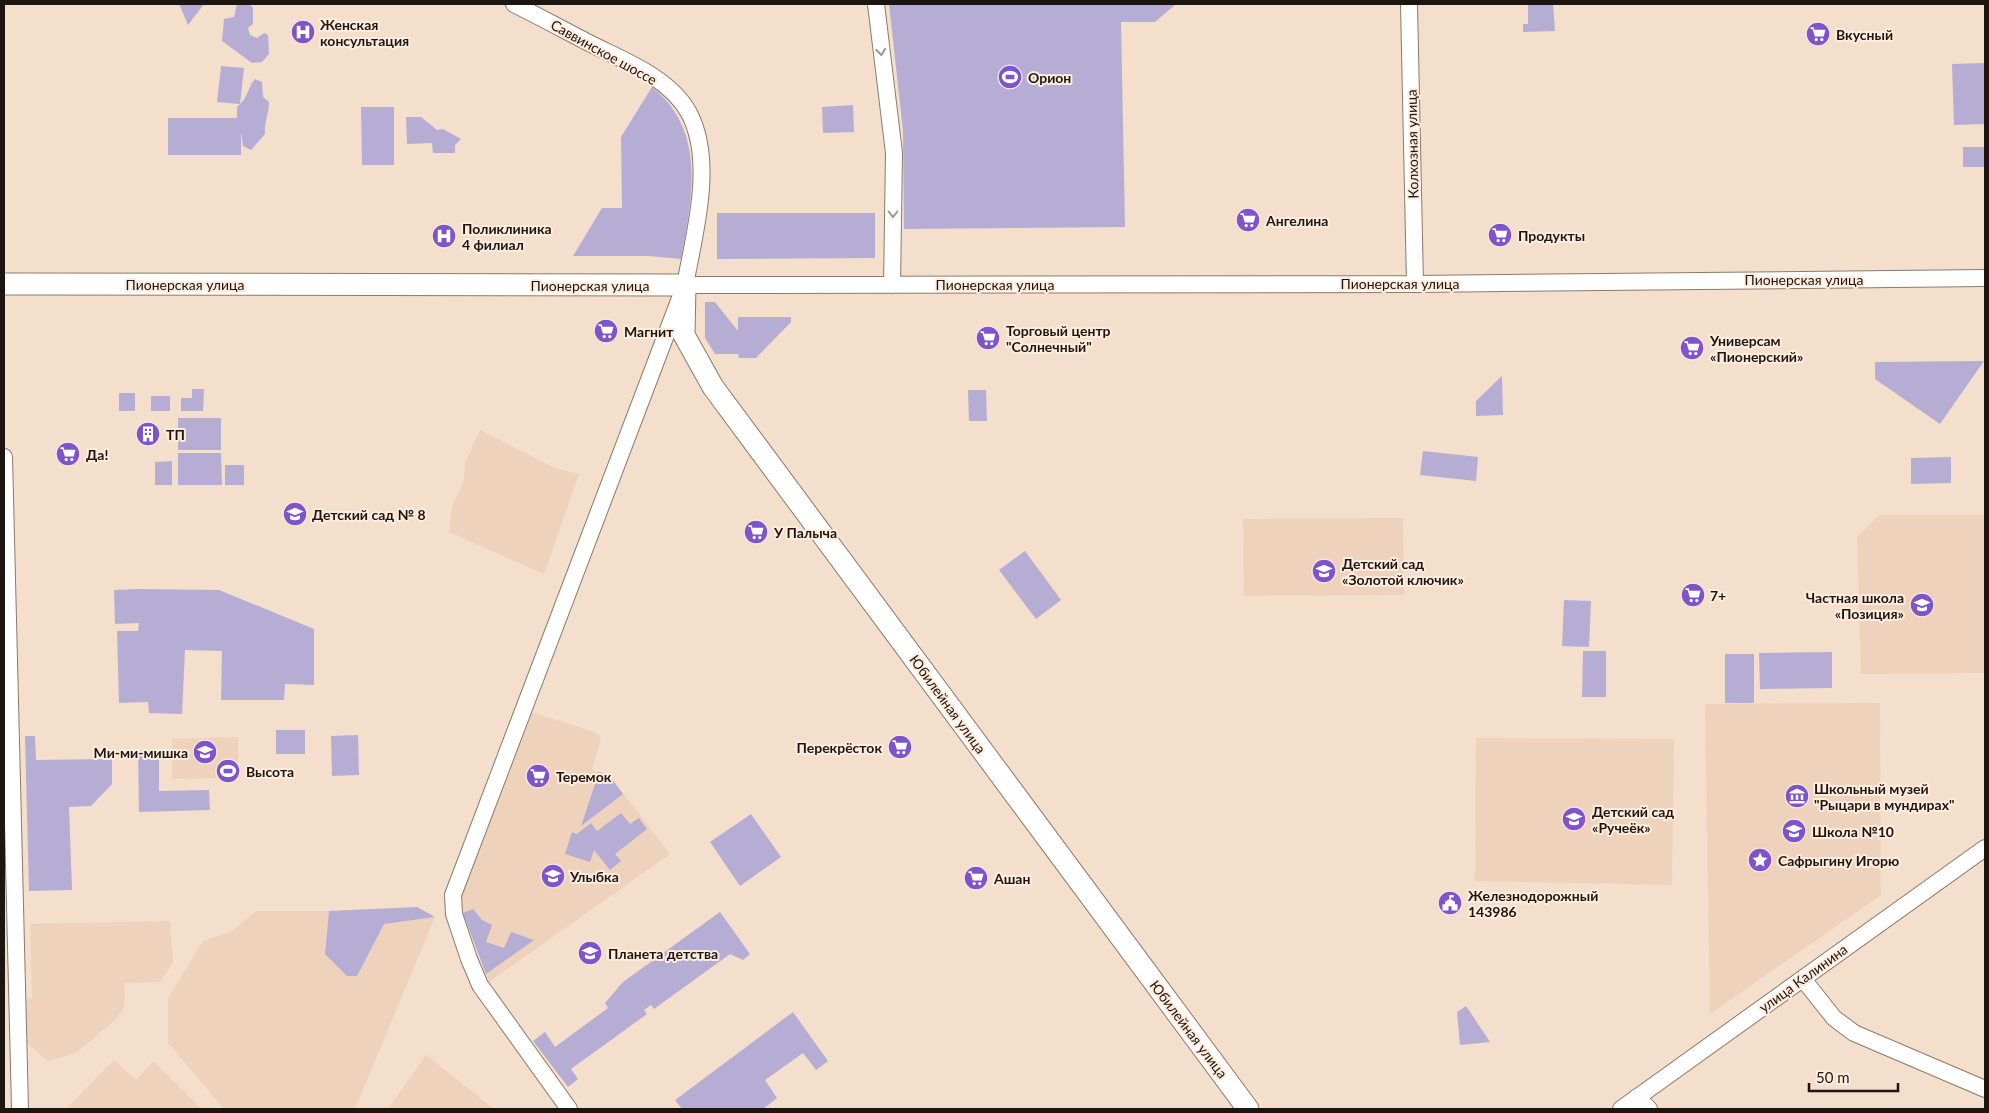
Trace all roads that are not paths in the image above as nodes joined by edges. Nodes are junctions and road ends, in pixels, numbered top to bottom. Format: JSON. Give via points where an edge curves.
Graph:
{"nodes":[{"id":1,"x":514,"y":4,"type":"edge"},
{"id":2,"x":876,"y":4,"type":"edge"},
{"id":3,"x":1409,"y":4,"type":"edge"},
{"id":4,"x":1985,"y":278,"type":"edge"},
{"id":5,"x":4,"y":284,"type":"edge"},
{"id":6,"x":1415,"y":284,"type":"junction"},
{"id":7,"x":685,"y":285,"type":"junction"},
{"id":8,"x":892,"y":285,"type":"junction"},
{"id":9,"x":675,"y":335,"type":"junction"},
{"id":10,"x":4,"y":457,"type":"edge"},
{"id":11,"x":1985,"y":848,"type":"edge"},
{"id":12,"x":1803,"y":979,"type":"junction"},
{"id":13,"x":1985,"y":1089,"type":"edge"},
{"id":14,"x":1637,"y":1097,"type":"junction"},
{"id":15,"x":20,"y":1109,"type":"edge"},
{"id":16,"x":568,"y":1109,"type":"edge"},
{"id":17,"x":1248,"y":1109,"type":"edge"},
{"id":18,"x":1621,"y":1109,"type":"edge"},
{"id":19,"x":1649,"y":1109,"type":"edge"}],
"edges":[{"from":1,"to":7,"type":"street","name":"Саввинское шоссе","via":[[654,78],[682,103],[689,114],[700,155],[701,188]]},
{"from":2,"to":8,"type":"street","one_way":true,"via":[[894,153]]},
{"from":3,"to":6,"type":"street","name":"Колхозная улица"},
{"from":4,"to":6,"type":"street","name":"Пионерская улица"},
{"from":5,"to":7,"type":"main road","name":"Пионерская улица"},
{"from":6,"to":8,"type":"street","name":"Пионерская улица"},
{"from":7,"to":8,"type":"street","name":"Пионерская улица"},
{"from":7,"to":9,"type":"main road"},
{"from":9,"to":16,"type":"street","via":[[453,894],[454,914],[480,985]]},
{"from":9,"to":17,"type":"main road","name":"Юбилейная улица"},
{"from":10,"to":15,"type":"street"},
{"from":11,"to":12,"type":"street","name":"улица Калинина"},
{"from":12,"to":13,"type":"street","via":[[1834,1018],[1854,1033]]},
{"from":12,"to":14,"type":"street","name":"улица Калинина"},
{"from":14,"to":18,"type":"street","name":"улица Калинина"},
{"from":14,"to":19,"type":"street"}]}
